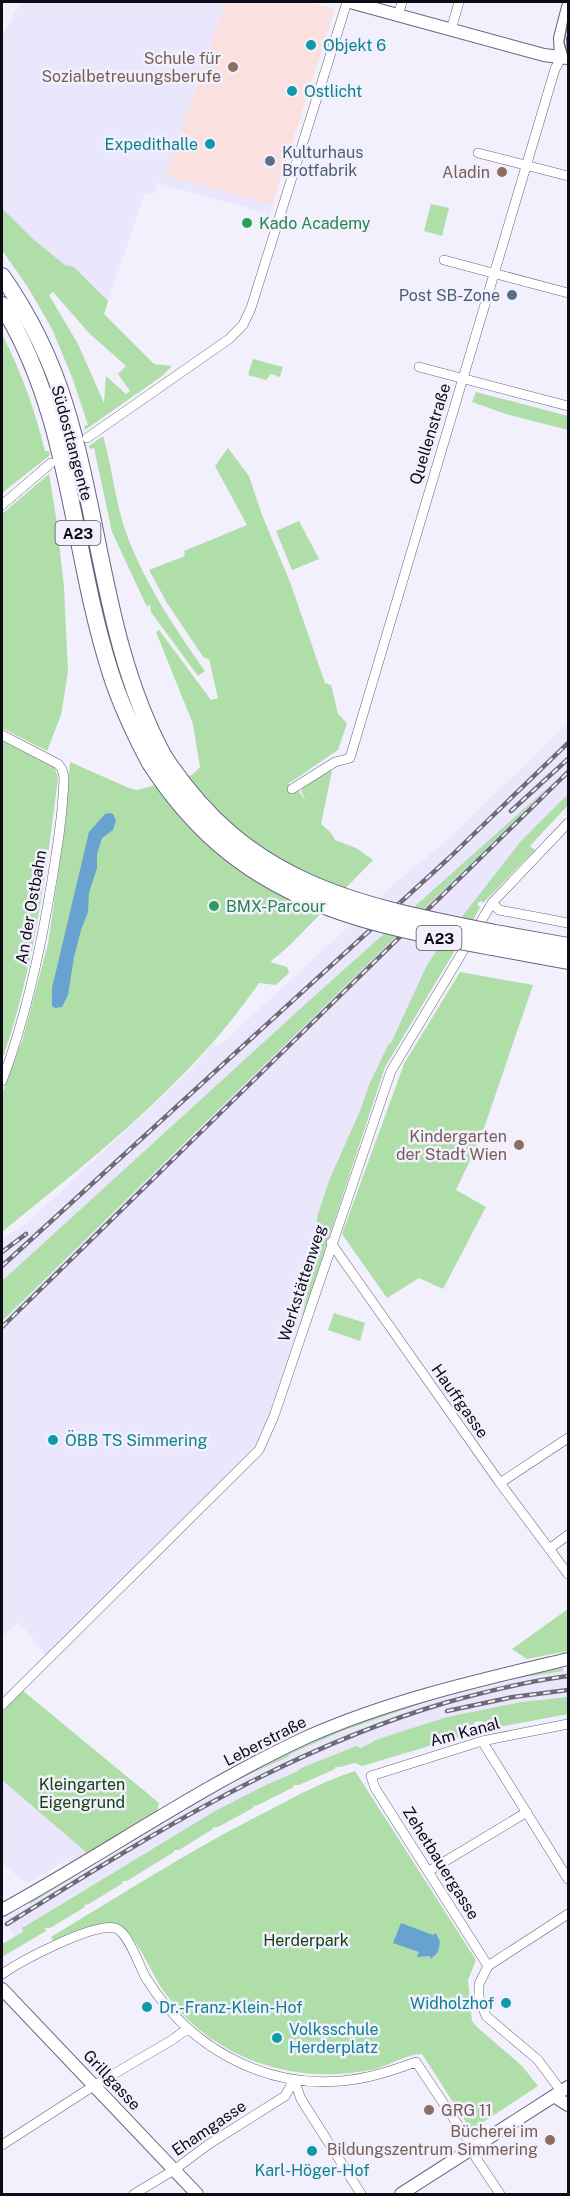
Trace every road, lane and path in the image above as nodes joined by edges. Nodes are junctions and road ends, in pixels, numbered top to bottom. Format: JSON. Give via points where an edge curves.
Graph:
{"nodes":[{"id":1,"x":349,"y":2,"type":"edge"},
{"id":2,"x":402,"y":2,"type":"edge"},
{"id":3,"x":459,"y":2,"type":"edge"},
{"id":4,"x":568,"y":7,"type":"edge"},
{"id":5,"x":398,"y":15,"type":"junction"},
{"id":6,"x":451,"y":30,"type":"junction"},
{"id":7,"x":568,"y":42,"type":"edge"},
{"id":8,"x":566,"y":60,"type":"edge"},
{"id":9,"x":478,"y":153,"type":"dead end"},
{"id":10,"x":527,"y":165,"type":"junction"},
{"id":11,"x":568,"y":176,"type":"edge"},
{"id":12,"x":444,"y":260,"type":"dead end"},
{"id":13,"x":495,"y":274,"type":"junction"},
{"id":14,"x":2,"y":276,"type":"edge"},
{"id":15,"x":568,"y":293,"type":"edge"},
{"id":16,"x":2,"y":306,"type":"edge"},
{"id":17,"x":419,"y":367,"type":"dead end"},
{"id":18,"x":464,"y":379,"type":"junction"},
{"id":19,"x":568,"y":406,"type":"edge"},
{"id":20,"x":87,"y":438,"type":"dead end"},
{"id":21,"x":51,"y":463,"type":"dead end"},
{"id":22,"x":2,"y":505,"type":"edge"},
{"id":23,"x":2,"y":735,"type":"edge"},
{"id":24,"x":157,"y":759,"type":"junction"},
{"id":25,"x":292,"y":789,"type":"dead end"},
{"id":26,"x":568,"y":823,"type":"edge"},
{"id":27,"x":492,"y":903,"type":"junction"},
{"id":28,"x":568,"y":923,"type":"edge"},
{"id":29,"x":568,"y":946,"type":"edge"},
{"id":30,"x":568,"y":961,"type":"edge"},
{"id":31,"x":2,"y":1081,"type":"edge"},
{"id":32,"x":331,"y":1243,"type":"junction"},
{"id":33,"x":568,"y":1438,"type":"edge"},
{"id":34,"x":500,"y":1483,"type":"junction"},
{"id":35,"x":568,"y":1535,"type":"edge"},
{"id":36,"x":549,"y":1549,"type":"junction"},
{"id":37,"x":568,"y":1574,"type":"edge"},
{"id":38,"x":568,"y":1659,"type":"edge"},
{"id":39,"x":2,"y":1705,"type":"edge"},
{"id":40,"x":568,"y":1724,"type":"edge"},
{"id":41,"x":482,"y":1741,"type":"junction"},
{"id":42,"x":371,"y":1776,"type":"joint"},
{"id":43,"x":527,"y":1812,"type":"junction"},
{"id":44,"x":429,"y":1871,"type":"junction"},
{"id":45,"x":568,"y":1879,"type":"edge"},
{"id":46,"x":2,"y":1910,"type":"edge"},
{"id":47,"x":568,"y":1914,"type":"edge"},
{"id":48,"x":488,"y":1966,"type":"junction"},
{"id":49,"x":2,"y":1974,"type":"edge"},
{"id":50,"x":2,"y":1989,"type":"edge"},
{"id":51,"x":187,"y":2029,"type":"junction"},
{"id":52,"x":294,"y":2080,"type":"junction"},
{"id":53,"x":95,"y":2085,"type":"junction"},
{"id":54,"x":561,"y":2091,"type":"edge"},
{"id":55,"x":568,"y":2105,"type":"edge"},
{"id":56,"x":2,"y":2145,"type":"edge"},
{"id":57,"x":474,"y":2149,"type":"junction"},
{"id":58,"x":174,"y":2170,"type":"junction"},
{"id":59,"x":134,"y":2194,"type":"edge"},
{"id":60,"x":197,"y":2194,"type":"edge"},
{"id":61,"x":361,"y":2194,"type":"edge"},
{"id":62,"x":401,"y":2194,"type":"edge"},
{"id":63,"x":500,"y":2194,"type":"edge"}],
"edges":[{"from":1,"to":5,"type":"main road"},
{"from":1,"to":20,"type":"street","via":[[248,316],[237,332]]},
{"from":2,"to":5,"type":"street"},
{"from":3,"to":6,"type":"street"},
{"from":4,"to":8,"type":"main road","name":"Quellenstraße","via":[[560,38]]},
{"from":5,"to":6,"type":"main road"},
{"from":6,"to":8,"type":"main road"},
{"from":7,"to":8,"type":"main road","name":"Quellenstraße"},
{"from":8,"to":10,"type":"street","name":"Quellenstraße","via":[[555,69]]},
{"from":9,"to":10,"type":"street"},
{"from":10,"to":11,"type":"street"},
{"from":10,"to":13,"type":"street","name":"Quellenstraße"},
{"from":12,"to":13,"type":"street"},
{"from":13,"to":15,"type":"street"},
{"from":13,"to":18,"type":"street","name":"Quellenstraße"},
{"from":14,"to":24,"type":"highway","name":"Südosttangente","number":"A23","via":[[39,338],[64,403],[118,638]]},
{"from":16,"to":24,"type":"highway","name":"Südosttangente","number":"A23","via":[[25,347],[50,410],[102,643],[118,697]]},
{"from":17,"to":18,"type":"street"},
{"from":18,"to":19,"type":"street"},
{"from":18,"to":25,"type":"street","name":"Quellenstraße","via":[[350,758],[335,762]]},
{"from":21,"to":22,"type":"street"},
{"from":23,"to":31,"type":"street","name":"An der Ostbahn","via":[[62,769],[64,784],[46,918],[27,1002]]},
{"from":24,"to":29,"type":"highway","number":"A23","bridge":true,"via":[[224,829],[256,854],[296,877],[388,910]]},
{"from":24,"to":30,"type":"highway","number":"A23","bridge":true,"via":[[180,807],[214,842],[289,892],[385,926]]},
{"from":26,"to":27,"type":"street","name":"Werkstättenweg"},
{"from":27,"to":28,"type":"street","via":[[499,910]]},
{"from":27,"to":32,"type":"street","name":"Werkstättenweg","via":[[391,1071]]},
{"from":32,"to":34,"type":"street","name":"Hauffgasse"},
{"from":32,"to":39,"type":"street","name":"Werkstättenweg","via":[[263,1444]]},
{"from":33,"to":34,"type":"street"},
{"from":34,"to":36,"type":"street","name":"Hauffgasse"},
{"from":35,"to":36,"type":"street"},
{"from":36,"to":37,"type":"street","name":"Hauffgasse"},
{"from":38,"to":46,"type":"main road","name":"Leberstraße","via":[[385,1707],[306,1738],[232,1775]]},
{"from":40,"to":41,"type":"street","name":"Am Kanal"},
{"from":41,"to":42,"type":"street","name":"Am Kanal"},
{"from":41,"to":43,"type":"street"},
{"from":42,"to":44,"type":"street","name":"Zehetbauergasse"},
{"from":43,"to":44,"type":"street"},
{"from":43,"to":45,"type":"street"},
{"from":44,"to":48,"type":"street","name":"Zehetbauergasse"},
{"from":47,"to":48,"type":"street"},
{"from":48,"to":54,"type":"street","via":[[479,1984],[486,2016],[538,2060]]},
{"from":49,"to":51,"type":"street","via":[[41,1951],[78,1936],[115,1928],[124,1936],[145,1977]]},
{"from":50,"to":53,"type":"main road","name":"Grillgasse"},
{"from":51,"to":52,"type":"street","via":[[225,2056]]},
{"from":51,"to":53,"type":"street"},
{"from":52,"to":57,"type":"street","via":[[340,2081],[378,2075],[416,2062]]},
{"from":52,"to":58,"type":"street","name":"Ehamgasse","via":[[285,2096]]},
{"from":52,"to":61,"type":"street","via":[[301,2099]]},
{"from":53,"to":56,"type":"street"},
{"from":53,"to":58,"type":"main road","name":"Grillgasse"},
{"from":54,"to":55,"type":"main road"},
{"from":54,"to":57,"type":"main road"},
{"from":57,"to":62,"type":"main road"},
{"from":57,"to":63,"type":"street"},
{"from":58,"to":59,"type":"street","name":"Ehamgasse"},
{"from":58,"to":60,"type":"main road","name":"Grillgasse"}]}
